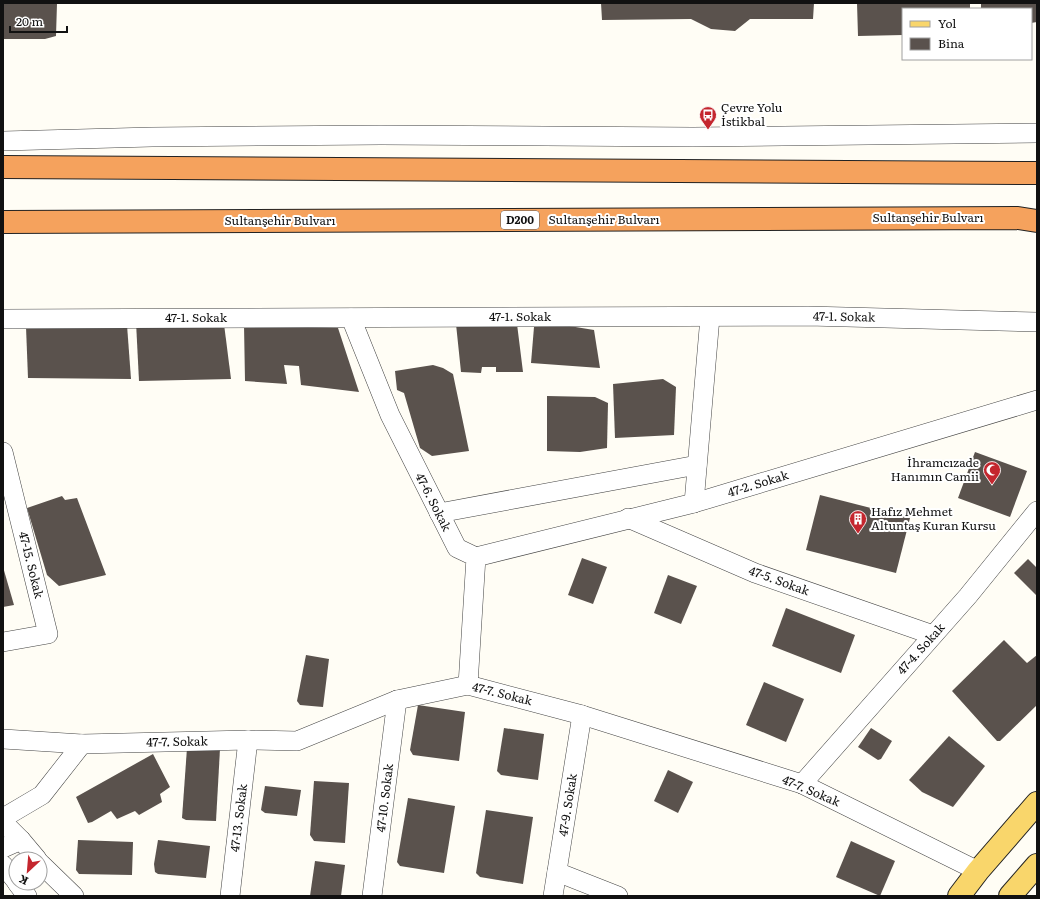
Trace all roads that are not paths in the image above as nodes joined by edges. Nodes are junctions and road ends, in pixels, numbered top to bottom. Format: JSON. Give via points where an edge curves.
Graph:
{"nodes":[{"id":1,"x":1037,"y":133,"type":"edge"},
{"id":2,"x":3,"y":141,"type":"edge"},
{"id":3,"x":3,"y":167,"type":"edge"},
{"id":4,"x":1037,"y":173,"type":"edge"},
{"id":5,"x":1037,"y":221,"type":"edge"},
{"id":6,"x":3,"y":222,"type":"edge"},
{"id":7,"x":710,"y":317,"type":"junction"},
{"id":8,"x":351,"y":318,"type":"junction"},
{"id":9,"x":3,"y":319,"type":"edge"},
{"id":10,"x":1037,"y":322,"type":"edge"},
{"id":11,"x":1037,"y":400,"type":"edge"},
{"id":12,"x":3,"y":452,"type":"edge"},
{"id":13,"x":697,"y":466,"type":"junction"},
{"id":14,"x":694,"y":503,"type":"junction"},
{"id":15,"x":1037,"y":511,"type":"edge"},
{"id":16,"x":439,"y":512,"type":"junction"},
{"id":17,"x":628,"y":518,"type":"junction"},
{"id":18,"x":476,"y":557,"type":"junction"},
{"id":19,"x":934,"y":635,"type":"junction"},
{"id":20,"x":3,"y":642,"type":"edge"},
{"id":21,"x":468,"y":685,"type":"junction"},
{"id":22,"x":397,"y":700,"type":"junction"},
{"id":23,"x":582,"y":715,"type":"junction"},
{"id":24,"x":3,"y":739,"type":"edge"},
{"id":25,"x":248,"y":740,"type":"junction"},
{"id":26,"x":82,"y":744,"type":"junction"},
{"id":27,"x":802,"y":784,"type":"junction"},
{"id":28,"x":1037,"y":803,"type":"edge"},
{"id":29,"x":3,"y":818,"type":"edge"},
{"id":30,"x":3,"y":822,"type":"edge"},
{"id":31,"x":21,"y":840,"type":"junction"},
{"id":32,"x":3,"y":848,"type":"edge"},
{"id":33,"x":30,"y":851,"type":"edge"},
{"id":34,"x":1037,"y":865,"type":"edge"},
{"id":35,"x":48,"y":871,"type":"edge"},
{"id":36,"x":978,"y":871,"type":"junction"},
{"id":37,"x":557,"y":872,"type":"junction"},
{"id":38,"x":74,"y":896,"type":"edge"},
{"id":39,"x":230,"y":896,"type":"edge"},
{"id":40,"x":372,"y":896,"type":"edge"},
{"id":41,"x":553,"y":896,"type":"edge"},
{"id":42,"x":618,"y":896,"type":"edge"},
{"id":43,"x":959,"y":896,"type":"edge"},
{"id":44,"x":1010,"y":896,"type":"edge"}],
"edges":[{"from":1,"to":2,"type":"street","via":[[693,137],[381,135]]},
{"from":3,"to":4,"type":"highway"},
{"from":5,"to":6,"type":"highway","name":"Sultanşehir Bulvarı","number":"D200","via":[[1010,218]]},
{"from":7,"to":8,"type":"street","name":"47-1. Sokak"},
{"from":7,"to":10,"type":"street","name":"47-1. Sokak","via":[[808,316]]},
{"from":7,"to":13,"type":"street"},
{"from":8,"to":9,"type":"street","name":"47-1. Sokak"},
{"from":8,"to":16,"type":"street","name":"47-6. Sokak","via":[[390,415]]},
{"from":11,"to":14,"type":"street","name":"47-2. Sokak"},
{"from":12,"to":20,"type":"street","name":"47-15. Sokak","via":[[48,634]]},
{"from":13,"to":14,"type":"street"},
{"from":13,"to":16,"type":"street"},
{"from":14,"to":17,"type":"street","name":"47-2. Sokak"},
{"from":15,"to":19,"type":"street","name":"47-4. Sokak"},
{"from":16,"to":18,"type":"street","name":"47-6. Sokak","via":[[457,548]]},
{"from":17,"to":18,"type":"street","name":"47-2. Sokak"},
{"from":17,"to":19,"type":"street","name":"47-5. Sokak","via":[[755,573]]},
{"from":18,"to":21,"type":"street"},
{"from":19,"to":27,"type":"street","name":"47-4. Sokak"},
{"from":21,"to":22,"type":"street","name":"47-7. Sokak"},
{"from":21,"to":23,"type":"street","name":"47-7. Sokak"},
{"from":22,"to":25,"type":"street","name":"47-7. Sokak","via":[[297,741]]},
{"from":22,"to":40,"type":"street","name":"47-10. Sokak"},
{"from":23,"to":27,"type":"street","name":"47-7. Sokak"},
{"from":23,"to":37,"type":"street","name":"47-9. Sokak"},
{"from":24,"to":26,"type":"street","name":"47-7. Sokak"},
{"from":25,"to":26,"type":"street","name":"47-7. Sokak"},
{"from":25,"to":39,"type":"street","name":"47-13. Sokak"},
{"from":26,"to":29,"type":"street","via":[[42,795]]},
{"from":27,"to":36,"type":"street","name":"47-7. Sokak"},
{"from":28,"to":36,"type":"main road"},
{"from":30,"to":31,"type":"street"},
{"from":31,"to":32,"type":"street"},
{"from":31,"to":33,"type":"street"},
{"from":34,"to":44,"type":"main road"},
{"from":35,"to":38,"type":"street"},
{"from":36,"to":43,"type":"main road"},
{"from":37,"to":41,"type":"street","name":"47-9. Sokak"},
{"from":37,"to":42,"type":"street"}]}
